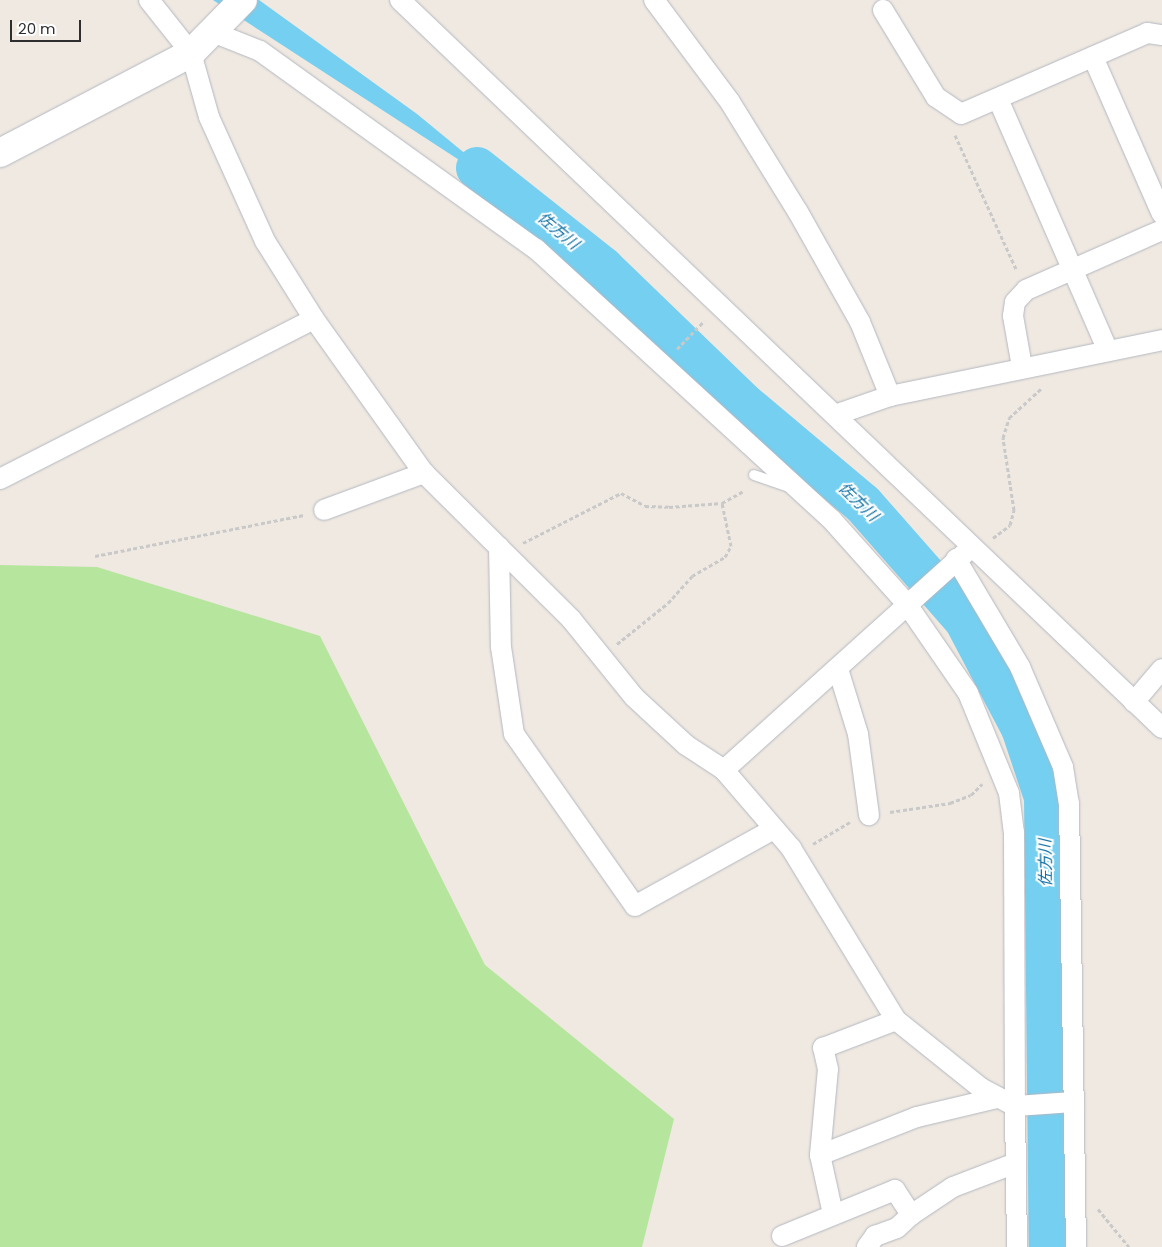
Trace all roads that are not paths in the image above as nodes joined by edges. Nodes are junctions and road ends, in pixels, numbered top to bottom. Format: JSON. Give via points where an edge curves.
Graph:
{"nodes":[{"id":1,"x":149,"y":0,"type":"edge"},
{"id":2,"x":243,"y":0,"type":"edge"},
{"id":3,"x":400,"y":0,"type":"edge"},
{"id":4,"x":654,"y":0,"type":"edge"},
{"id":5,"x":883,"y":10,"type":"dead end"},
{"id":6,"x":218,"y":29,"type":"junction"},
{"id":7,"x":1162,"y":35,"type":"edge"},
{"id":8,"x":191,"y":53,"type":"junction"},
{"id":9,"x":1093,"y":57,"type":"junction"},
{"id":10,"x":998,"y":99,"type":"junction"},
{"id":11,"x":0,"y":153,"type":"edge"},
{"id":12,"x":1162,"y":214,"type":"edge"},
{"id":13,"x":1162,"y":230,"type":"edge"},
{"id":14,"x":1073,"y":269,"type":"junction"},
{"id":15,"x":314,"y":319,"type":"junction"},
{"id":16,"x":1162,"y":340,"type":"edge"},
{"id":17,"x":1107,"y":349,"type":"junction"},
{"id":18,"x":1022,"y":367,"type":"junction"},
{"id":19,"x":890,"y":396,"type":"junction"},
{"id":20,"x":835,"y":415,"type":"junction"},
{"id":21,"x":424,"y":473,"type":"junction"},
{"id":22,"x":754,"y":475,"type":"dead end"},
{"id":23,"x":0,"y":479,"type":"edge"},
{"id":24,"x":799,"y":490,"type":"junction"},
{"id":25,"x":324,"y":510,"type":"road end"},
{"id":26,"x":975,"y":549,"type":"junction"},
{"id":27,"x":502,"y":550,"type":"junction"},
{"id":28,"x":955,"y":561,"type":"junction"},
{"id":29,"x":906,"y":603,"type":"junction"},
{"id":30,"x":838,"y":669,"type":"junction"},
{"id":31,"x":1162,"y":669,"type":"edge"},
{"id":32,"x":1154,"y":683,"type":"edge"},
{"id":33,"x":1134,"y":702,"type":"junction"},
{"id":34,"x":1162,"y":728,"type":"edge"},
{"id":35,"x":724,"y":770,"type":"junction"},
{"id":36,"x":869,"y":815,"type":"road end"},
{"id":37,"x":774,"y":829,"type":"junction"},
{"id":38,"x":896,"y":1020,"type":"junction"},
{"id":39,"x":1071,"y":1102,"type":"junction"},
{"id":40,"x":1011,"y":1103,"type":"junction"},
{"id":41,"x":820,"y":1156,"type":"junction"},
{"id":42,"x":1016,"y":1163,"type":"junction"},
{"id":43,"x":833,"y":1214,"type":"junction"},
{"id":44,"x":911,"y":1215,"type":"junction"},
{"id":45,"x":782,"y":1236,"type":"dead end"},
{"id":46,"x":867,"y":1247,"type":"edge"},
{"id":47,"x":1017,"y":1247,"type":"edge"},
{"id":48,"x":1076,"y":1247,"type":"edge"}],
"edges":[{"from":1,"to":8,"type":"street"},
{"from":2,"to":6,"type":"street"},
{"from":3,"to":20,"type":"street"},
{"from":4,"to":19,"type":"street","via":[[730,102],[798,212],[860,322]]},
{"from":5,"to":10,"type":"street","via":[[936,97],[961,114]]},
{"from":6,"to":8,"type":"street"},
{"from":6,"to":24,"type":"street","via":[[260,51],[536,249]]},
{"from":7,"to":9,"type":"street","via":[[1146,33]]},
{"from":8,"to":11,"type":"street"},
{"from":8,"to":15,"type":"street","via":[[209,117],[249,208]]},
{"from":9,"to":10,"type":"street"},
{"from":9,"to":12,"type":"street"},
{"from":10,"to":14,"type":"street"},
{"from":13,"to":14,"type":"street"},
{"from":14,"to":17,"type":"street"},
{"from":14,"to":18,"type":"street","via":[[1026,290],[1015,302],[1013,316]]},
{"from":15,"to":21,"type":"street"},
{"from":15,"to":23,"type":"street"},
{"from":16,"to":17,"type":"street"},
{"from":17,"to":18,"type":"street"},
{"from":18,"to":19,"type":"street","via":[[998,376]]},
{"from":19,"to":20,"type":"street"},
{"from":20,"to":26,"type":"street"},
{"from":21,"to":25,"type":"street"},
{"from":21,"to":27,"type":"street"},
{"from":22,"to":24,"type":"lane"},
{"from":24,"to":29,"type":"street","via":[[871,559]]},
{"from":26,"to":28,"type":"street"},
{"from":26,"to":33,"type":"street"},
{"from":27,"to":35,"type":"street","via":[[571,619],[634,697],[686,745]]},
{"from":27,"to":37,"type":"street","via":[[501,646],[514,734],[635,906]]},
{"from":28,"to":29,"type":"street"},
{"from":28,"to":39,"type":"street","via":[[1016,659],[1063,767],[1069,803]]},
{"from":29,"to":30,"type":"street"},
{"from":29,"to":40,"type":"street","via":[[968,693],[997,757],[1009,793],[1014,832]]},
{"from":30,"to":35,"type":"street"},
{"from":30,"to":36,"type":"street","via":[[858,734]]},
{"from":31,"to":32,"type":"street"},
{"from":32,"to":33,"type":"street"},
{"from":33,"to":34,"type":"street"},
{"from":35,"to":37,"type":"street"},
{"from":37,"to":38,"type":"street","via":[[796,857]]},
{"from":38,"to":40,"type":"street"},
{"from":38,"to":41,"type":"street","via":[[823,1048],[828,1069]]},
{"from":39,"to":40,"type":"street"},
{"from":39,"to":48,"type":"street"},
{"from":40,"to":41,"type":"street","via":[[916,1117]]},
{"from":40,"to":42,"type":"street"},
{"from":41,"to":43,"type":"street"},
{"from":42,"to":44,"type":"street","via":[[953,1187]]},
{"from":42,"to":47,"type":"street"},
{"from":43,"to":44,"type":"street","via":[[894,1190]]},
{"from":43,"to":45,"type":"street"},
{"from":44,"to":46,"type":"street","via":[[897,1228],[875,1236]]}]}
